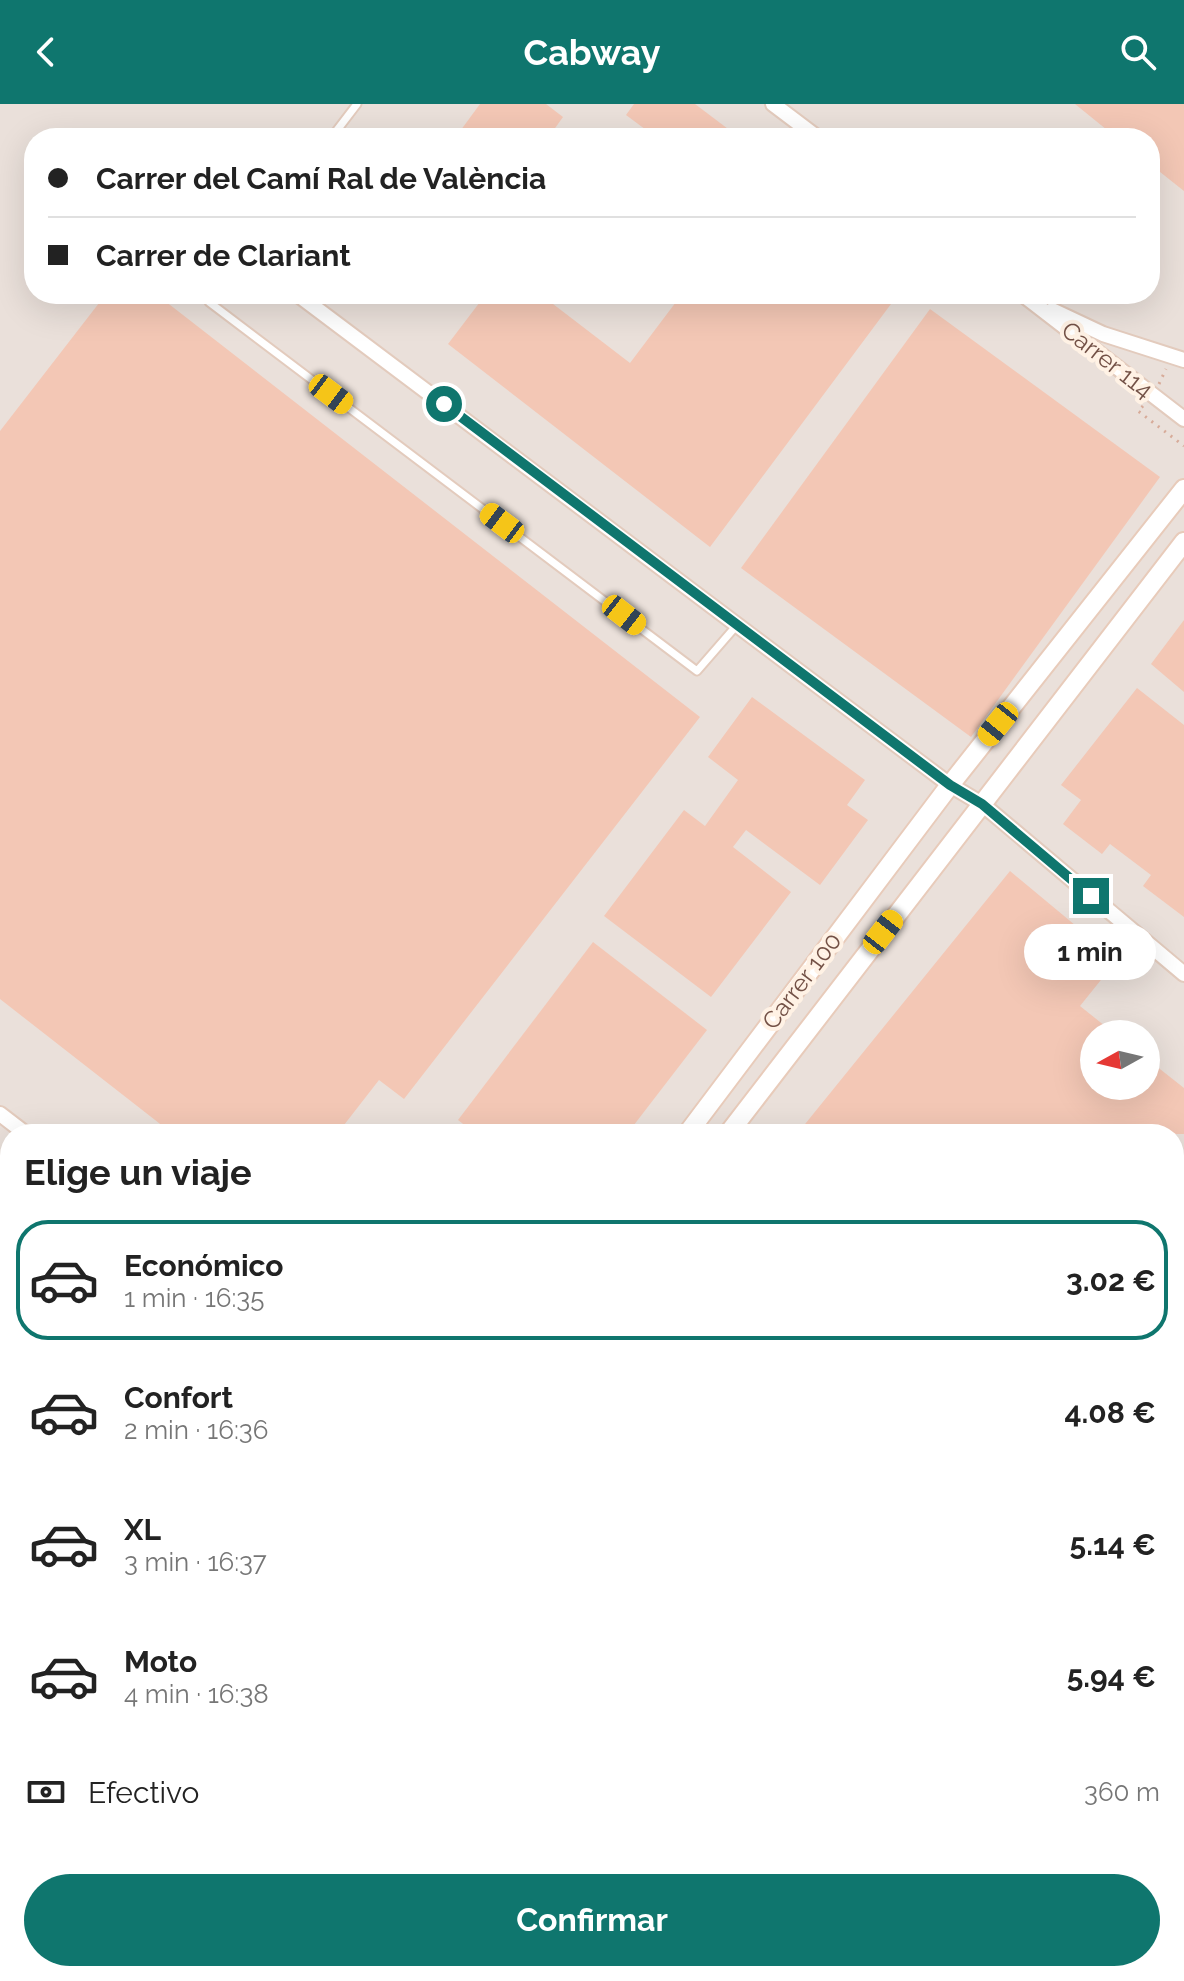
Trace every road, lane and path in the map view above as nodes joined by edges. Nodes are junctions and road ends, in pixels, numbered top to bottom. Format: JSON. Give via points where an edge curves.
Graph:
{"nodes":[{"id":1,"x":357,"y":104,"type":"edge"},
{"id":2,"x":773,"y":104,"type":"edge"},
{"id":3,"x":339,"y":128,"type":"edge"},
{"id":4,"x":805,"y":128,"type":"edge"},
{"id":5,"x":212,"y":304,"type":"edge"},
{"id":6,"x":310,"y":304,"type":"edge"},
{"id":7,"x":1035,"y":304,"type":"edge"},
{"id":8,"x":1041,"y":304,"type":"edge"},
{"id":9,"x":1184,"y":360,"type":"edge"},
{"id":10,"x":1161,"y":364,"type":"dead end"},
{"id":11,"x":1168,"y":365,"type":"dead end"},
{"id":12,"x":1152,"y":382,"type":"dead end"},
{"id":13,"x":1157,"y":388,"type":"dead end"},
{"id":14,"x":1147,"y":402,"type":"dead end"},
{"id":15,"x":1184,"y":419,"type":"edge"},
{"id":16,"x":1184,"y":446,"type":"edge"},
{"id":17,"x":1184,"y":489,"type":"edge"},
{"id":18,"x":1184,"y":542,"type":"edge"},
{"id":19,"x":737,"y":625,"type":"junction"},
{"id":20,"x":950,"y":785,"type":"junction"},
{"id":21,"x":982,"y":804,"type":"junction"},
{"id":22,"x":1184,"y":974,"type":"edge"},
{"id":23,"x":695,"y":1124,"type":"edge"},
{"id":24,"x":736,"y":1124,"type":"edge"}],
"edges":[{"from":1,"to":3,"type":"lane"},
{"from":2,"to":4,"type":"street"},
{"from":5,"to":19,"type":"lane","via":[[697,671]]},
{"from":6,"to":19,"type":"street"},
{"from":7,"to":15,"type":"street","name":"Carrer 114"},
{"from":8,"to":9,"type":"street","name":"Carrer 114","via":[[1103,334]]},
{"from":10,"to":12,"type":"path"},
{"from":11,"to":13,"type":"path"},
{"from":14,"to":16,"type":"path","name":"Carrer 114","via":[[1138,411]]},
{"from":17,"to":20,"type":"street","name":"Carrer 100"},
{"from":18,"to":21,"type":"street","name":"Carrer 100"},
{"from":19,"to":20,"type":"street"},
{"from":20,"to":21,"type":"street"},
{"from":20,"to":23,"type":"street","name":"Carrer 100"},
{"from":21,"to":22,"type":"street"},
{"from":21,"to":24,"type":"street","name":"Carrer 100"}]}
